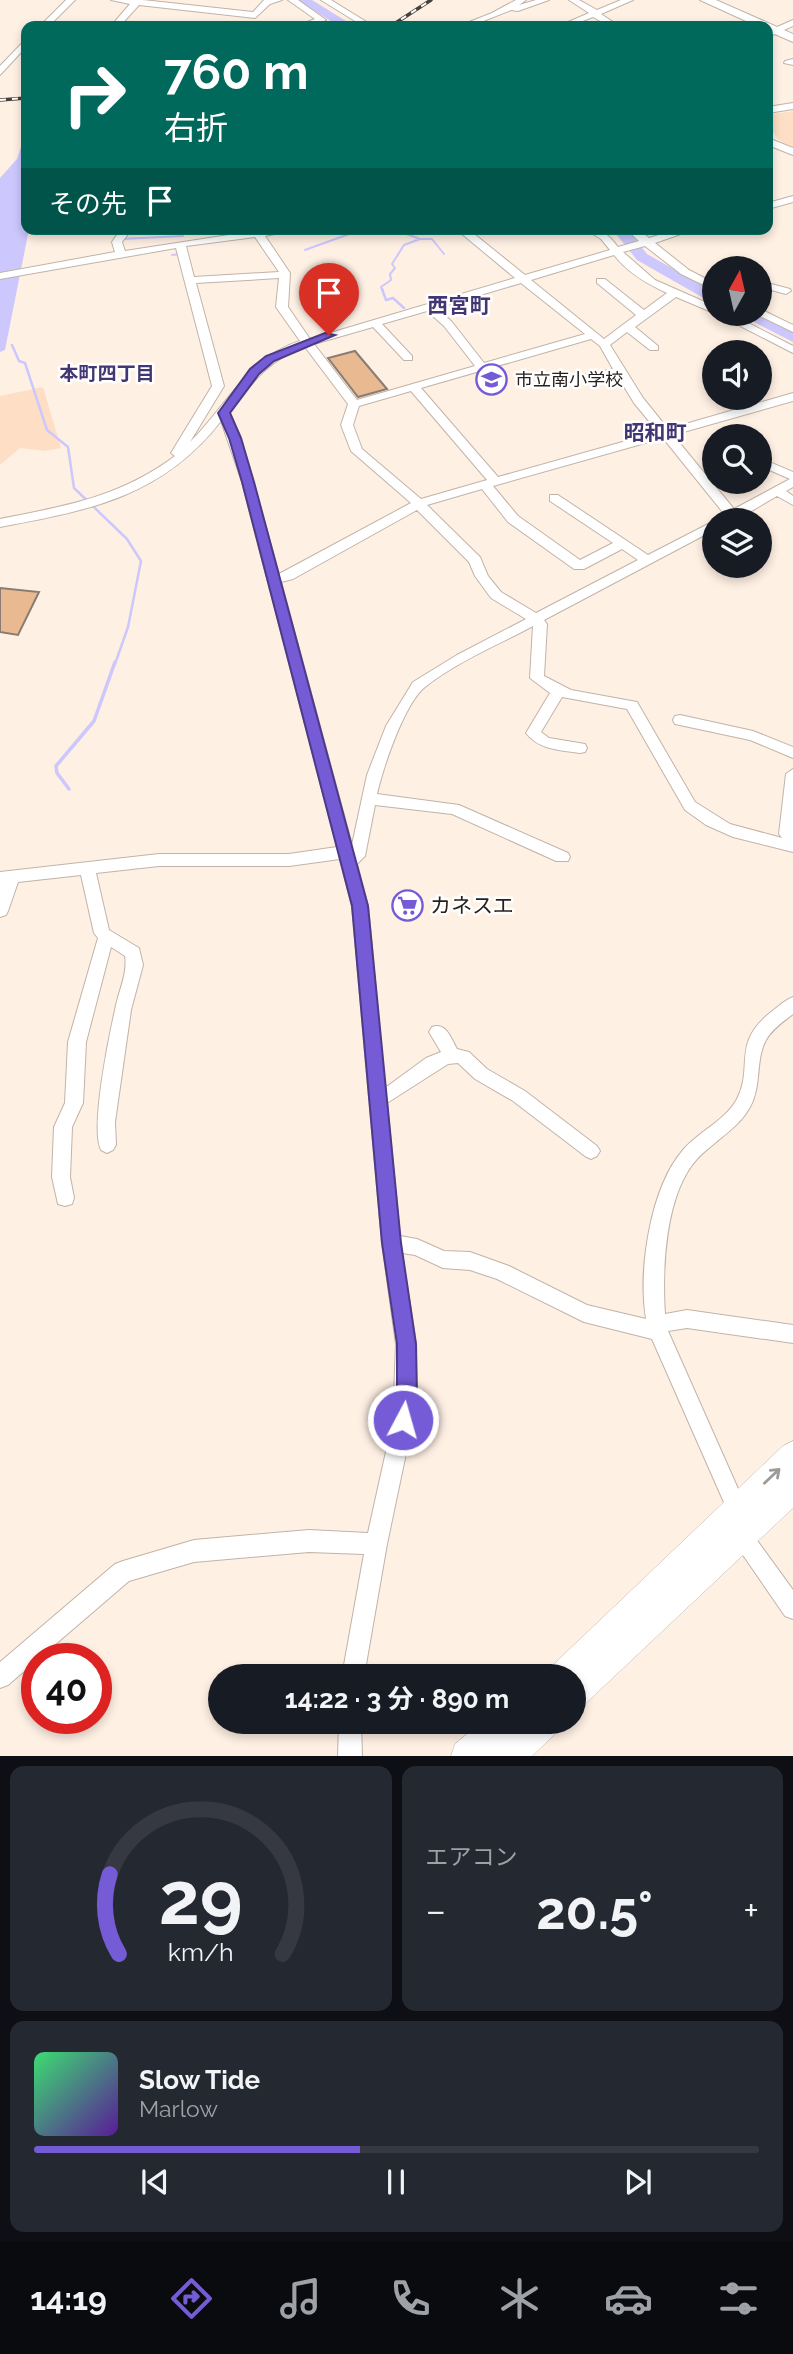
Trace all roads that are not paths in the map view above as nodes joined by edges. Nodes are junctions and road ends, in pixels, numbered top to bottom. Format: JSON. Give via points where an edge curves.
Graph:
{"nodes":[{"id":1,"x":71,"y":0,"type":"edge"},
{"id":2,"x":115,"y":0,"type":"edge"},
{"id":3,"x":278,"y":0,"type":"edge"},
{"id":4,"x":292,"y":0,"type":"edge"},
{"id":5,"x":325,"y":0,"type":"edge"},
{"id":6,"x":522,"y":0,"type":"edge"},
{"id":7,"x":545,"y":0,"type":"edge"},
{"id":8,"x":573,"y":0,"type":"edge"},
{"id":9,"x":629,"y":0,"type":"edge"},
{"id":10,"x":706,"y":0,"type":"edge"},
{"id":11,"x":135,"y":2,"type":"edge"},
{"id":12,"x":509,"y":8,"type":"junction"},
{"id":13,"x":595,"y":13,"type":"junction"},
{"id":14,"x":255,"y":15,"type":"junction"},
{"id":15,"x":49,"y":21,"type":"edge"},
{"id":16,"x":119,"y":21,"type":"edge"},
{"id":17,"x":250,"y":21,"type":"edge"},
{"id":18,"x":318,"y":21,"type":"edge"},
{"id":19,"x":361,"y":21,"type":"edge"},
{"id":20,"x":481,"y":21,"type":"edge"},
{"id":21,"x":575,"y":21,"type":"edge"},
{"id":22,"x":607,"y":21,"type":"edge"},
{"id":23,"x":752,"y":21,"type":"edge"},
{"id":24,"x":793,"y":23,"type":"edge"},
{"id":25,"x":773,"y":28,"type":"edge"},
{"id":26,"x":773,"y":30,"type":"edge"},
{"id":27,"x":793,"y":38,"type":"edge"},
{"id":28,"x":21,"y":48,"type":"edge"},
{"id":29,"x":0,"y":72,"type":"edge"},
{"id":30,"x":793,"y":106,"type":"edge"},
{"id":31,"x":773,"y":109,"type":"edge"},
{"id":32,"x":773,"y":143,"type":"edge"},
{"id":33,"x":793,"y":152,"type":"edge"},
{"id":34,"x":793,"y":199,"type":"edge"},
{"id":35,"x":773,"y":203,"type":"edge"},
{"id":36,"x":793,"y":213,"type":"edge"},
{"id":37,"x":122,"y":235,"type":"edge"},
{"id":38,"x":239,"y":235,"type":"edge"},
{"id":39,"x":254,"y":235,"type":"edge"},
{"id":40,"x":468,"y":235,"type":"edge"},
{"id":41,"x":601,"y":235,"type":"edge"},
{"id":42,"x":636,"y":235,"type":"edge"},
{"id":43,"x":670,"y":235,"type":"edge"},
{"id":44,"x":643,"y":243,"type":"junction"},
{"id":45,"x":180,"y":244,"type":"junction"},
{"id":46,"x":620,"y":250,"type":"junction"},
{"id":47,"x":121,"y":255,"type":"junction"},
{"id":48,"x":284,"y":275,"type":"junction"},
{"id":49,"x":0,"y":276,"type":"edge"},
{"id":50,"x":522,"y":279,"type":"junction"},
{"id":51,"x":191,"y":280,"type":"junction"},
{"id":52,"x":601,"y":281,"type":"dead end"},
{"id":53,"x":702,"y":281,"type":"edge"},
{"id":54,"x":772,"y":286,"type":"edge"},
{"id":55,"x":790,"y":288,"type":"edge"},
{"id":56,"x":674,"y":293,"type":"junction"},
{"id":57,"x":775,"y":300,"type":"dead end"},
{"id":58,"x":702,"y":305,"type":"edge"},
{"id":59,"x":428,"y":306,"type":"junction"},
{"id":60,"x":643,"y":315,"type":"junction"},
{"id":61,"x":772,"y":318,"type":"edge"},
{"id":62,"x":374,"y":322,"type":"junction"},
{"id":63,"x":746,"y":326,"type":"edge"},
{"id":64,"x":628,"y":327,"type":"junction"},
{"id":65,"x":793,"y":329,"type":"edge"},
{"id":66,"x":593,"y":335,"type":"junction"},
{"id":67,"x":306,"y":341,"type":"junction"},
{"id":68,"x":604,"y":344,"type":"junction"},
{"id":69,"x":654,"y":348,"type":"dead end"},
{"id":70,"x":793,"y":350,"type":"edge"},
{"id":71,"x":408,"y":358,"type":"dead end"},
{"id":72,"x":481,"y":366,"type":"junction"},
{"id":73,"x":619,"y":371,"type":"junction"},
{"id":74,"x":579,"y":379,"type":"dead end"},
{"id":75,"x":414,"y":387,"type":"junction"},
{"id":76,"x":793,"y":397,"type":"edge"},
{"id":77,"x":354,"y":404,"type":"junction"},
{"id":78,"x":224,"y":413,"type":"junction"},
{"id":79,"x":666,"y":434,"type":"junction"},
{"id":80,"x":201,"y":438,"type":"junction"},
{"id":81,"x":235,"y":438,"type":"junction"},
{"id":82,"x":182,"y":456,"type":"junction"},
{"id":83,"x":772,"y":467,"type":"edge"},
{"id":84,"x":793,"y":476,"type":"edge"},
{"id":85,"x":489,"y":482,"type":"junction"},
{"id":86,"x":793,"y":482,"type":"edge"},
{"id":87,"x":777,"y":491,"type":"junction"},
{"id":88,"x":554,"y":498,"type":"dead end"},
{"id":89,"x":793,"y":501,"type":"edge"},
{"id":90,"x":419,"y":503,"type":"junction"},
{"id":91,"x":721,"y":508,"type":"edge"},
{"id":92,"x":746,"y":508,"type":"edge"},
{"id":93,"x":0,"y":523,"type":"edge"},
{"id":94,"x":702,"y":531,"type":"edge"},
{"id":95,"x":622,"y":544,"type":"junction"},
{"id":96,"x":645,"y":559,"type":"junction"},
{"id":97,"x":274,"y":580,"type":"junction"},
{"id":98,"x":535,"y":618,"type":"junction"},
{"id":99,"x":558,"y":691,"type":"junction"},
{"id":100,"x":680,"y":720,"type":"dead end"},
{"id":101,"x":580,"y":748,"type":"dead end"},
{"id":102,"x":793,"y":753,"type":"edge"},
{"id":103,"x":793,"y":774,"type":"edge"},
{"id":104,"x":370,"y":799,"type":"junction"},
{"id":105,"x":793,"y":846,"type":"edge"},
{"id":106,"x":347,"y":857,"type":"junction"},
{"id":107,"x":562,"y":857,"type":"dead end"},
{"id":108,"x":89,"y":874,"type":"dead end"},
{"id":109,"x":5,"y":878,"type":"edge"},
{"id":110,"x":0,"y":911,"type":"edge"},
{"id":111,"x":106,"y":937,"type":"junction"},
{"id":112,"x":793,"y":1004,"type":"edge"},
{"id":113,"x":439,"y":1032,"type":"dead end"},
{"id":114,"x":453,"y":1055,"type":"junction"},
{"id":115,"x":379,"y":1098,"type":"junction"},
{"id":116,"x":107,"y":1145,"type":"dead end"},
{"id":117,"x":591,"y":1151,"type":"dead end"},
{"id":118,"x":65,"y":1198,"type":"dead end"},
{"id":119,"x":391,"y":1243,"type":"junction"},
{"id":120,"x":657,"y":1327,"type":"junction"},
{"id":121,"x":793,"y":1334,"type":"edge"},
{"id":122,"x":793,"y":1456,"type":"edge"},
{"id":123,"x":793,"y":1487,"type":"edge"},
{"id":124,"x":739,"y":1522,"type":"junction"},
{"id":125,"x":376,"y":1544,"type":"junction"},
{"id":126,"x":793,"y":1608,"type":"edge"},
{"id":127,"x":355,"y":1664,"type":"edge"},
{"id":128,"x":578,"y":1664,"type":"edge"},
{"id":129,"x":0,"y":1677,"type":"edge"},
{"id":130,"x":586,"y":1681,"type":"edge"},
{"id":131,"x":350,"y":1734,"type":"edge"},
{"id":132,"x":493,"y":1734,"type":"edge"},
{"id":133,"x":530,"y":1734,"type":"edge"},
{"id":134,"x":350,"y":1755,"type":"edge"},
{"id":135,"x":467,"y":1755,"type":"edge"},
{"id":136,"x":507,"y":1755,"type":"edge"}],
"edges":[{"from":1,"to":15,"type":"street"},
{"from":2,"to":11,"type":"street"},
{"from":3,"to":14,"type":"street","via":[[267,2]]},
{"from":4,"to":18,"type":"street","via":[[322,20]]},
{"from":5,"to":19,"type":"street"},
{"from":6,"to":12,"type":"street"},
{"from":7,"to":12,"type":"street","via":[[518,10]]},
{"from":8,"to":13,"type":"street"},
{"from":9,"to":13,"type":"street"},
{"from":10,"to":23,"type":"main road"},
{"from":11,"to":14,"type":"street"},
{"from":11,"to":16,"type":"street"},
{"from":12,"to":20,"type":"street"},
{"from":13,"to":21,"type":"street"},
{"from":13,"to":22,"type":"street"},
{"from":14,"to":17,"type":"street"},
{"from":24,"to":25,"type":"street"},
{"from":26,"to":27,"type":"main road"},
{"from":28,"to":29,"type":"street"},
{"from":30,"to":31,"type":"street"},
{"from":32,"to":33,"type":"street"},
{"from":34,"to":35,"type":"street"},
{"from":35,"to":36,"type":"street"},
{"from":37,"to":47,"type":"street","via":[[117,242]]},
{"from":38,"to":45,"type":"street"},
{"from":39,"to":48,"type":"street"},
{"from":40,"to":50,"type":"street"},
{"from":41,"to":46,"type":"street"},
{"from":42,"to":44,"type":"street"},
{"from":43,"to":44,"type":"street"},
{"from":44,"to":46,"type":"street"},
{"from":44,"to":53,"type":"street"},
{"from":45,"to":47,"type":"street"},
{"from":45,"to":51,"type":"street"},
{"from":46,"to":50,"type":"street"},
{"from":46,"to":56,"type":"street","via":[[625,262]]},
{"from":47,"to":49,"type":"street"},
{"from":48,"to":51,"type":"street"},
{"from":48,"to":67,"type":"street","via":[[282,307]]},
{"from":50,"to":59,"type":"street"},
{"from":50,"to":66,"type":"street"},
{"from":51,"to":82,"type":"street","via":[[218,386],[175,452]]},
{"from":52,"to":60,"type":"street"},
{"from":54,"to":55,"type":"street"},
{"from":55,"to":57,"type":"street"},
{"from":56,"to":58,"type":"street"},
{"from":56,"to":60,"type":"street"},
{"from":59,"to":62,"type":"street"},
{"from":59,"to":72,"type":"street"},
{"from":60,"to":64,"type":"street"},
{"from":61,"to":65,"type":"street"},
{"from":62,"to":67,"type":"street"},
{"from":62,"to":71,"type":"street"},
{"from":63,"to":70,"type":"street"},
{"from":64,"to":68,"type":"street"},
{"from":64,"to":69,"type":"street"},
{"from":66,"to":68,"type":"street"},
{"from":66,"to":72,"type":"street"},
{"from":67,"to":77,"type":"street"},
{"from":67,"to":78,"type":"street","via":[[270,358],[254,372]]},
{"from":68,"to":73,"type":"street"},
{"from":72,"to":75,"type":"street"},
{"from":73,"to":74,"type":"street"},
{"from":73,"to":79,"type":"street"},
{"from":75,"to":77,"type":"street"},
{"from":75,"to":85,"type":"street"},
{"from":76,"to":79,"type":"street"},
{"from":77,"to":90,"type":"street","via":[[346,425],[358,451]]},
{"from":78,"to":80,"type":"street"},
{"from":78,"to":81,"type":"street"},
{"from":79,"to":85,"type":"street"},
{"from":79,"to":91,"type":"street"},
{"from":80,"to":81,"type":"street","via":[[219,433]]},
{"from":80,"to":82,"type":"street"},
{"from":81,"to":97,"type":"street"},
{"from":82,"to":93,"type":"street","via":[[155,478],[120,496]]},
{"from":83,"to":84,"type":"street"},
{"from":85,"to":90,"type":"street"},
{"from":85,"to":95,"type":"street","via":[[513,519],[579,566]]},
{"from":86,"to":87,"type":"street"},
{"from":87,"to":89,"type":"street"},
{"from":87,"to":92,"type":"street"},
{"from":88,"to":95,"type":"street"},
{"from":90,"to":97,"type":"street"},
{"from":90,"to":98,"type":"street","via":[[475,560],[480,576],[498,599]]},
{"from":94,"to":96,"type":"street"},
{"from":95,"to":96,"type":"street"},
{"from":96,"to":98,"type":"street"},
{"from":97,"to":106,"type":"street"},
{"from":98,"to":99,"type":"street","via":[[540,625],[537,678]]},
{"from":98,"to":104,"type":"street","via":[[418,685],[393,726]]},
{"from":99,"to":101,"type":"street","via":[[533,733],[545,742]]},
{"from":99,"to":105,"type":"street","via":[[632,705],[699,815],[762,843]]},
{"from":100,"to":102,"type":"street","via":[[753,736]]},
{"from":103,"to":105,"type":"street","via":[[787,834]]},
{"from":104,"to":106,"type":"street","via":[[357,856]]},
{"from":104,"to":107,"type":"street","via":[[454,809]]},
{"from":106,"to":109,"type":"street","via":[[159,860]]},
{"from":106,"to":115,"type":"street","via":[[360,906]]},
{"from":108,"to":111,"type":"street"},
{"from":109,"to":110,"type":"street"},
{"from":111,"to":116,"type":"street","via":[[132,953],[135,965],[121,1023],[106,1122]]},
{"from":111,"to":118,"type":"street","via":[[77,1042],[74,1103],[63,1127]]},
{"from":112,"to":120,"type":"street","via":[[767,1025],[757,1041],[742,1106],[688,1157],[677,1177],[664,1218],[652,1288]]},
{"from":113,"to":114,"type":"street"},
{"from":114,"to":115,"type":"street"},
{"from":114,"to":117,"type":"street","via":[[463,1056],[481,1074],[519,1096]]},
{"from":115,"to":119,"type":"street"},
{"from":119,"to":120,"type":"street","via":[[502,1272],[584,1313]]},
{"from":119,"to":125,"type":"street","via":[[407,1344],[407,1396]]},
{"from":120,"to":121,"type":"street","via":[[687,1319]]},
{"from":120,"to":124,"type":"street"},
{"from":124,"to":122,"type":"highway","one_way":true},
{"from":123,"to":124,"type":"highway"},
{"from":124,"to":126,"type":"street"},
{"from":124,"to":128,"type":"highway"},
{"from":124,"to":130,"type":"highway"},
{"from":125,"to":127,"type":"street"},
{"from":125,"to":129,"type":"street","via":[[309,1541],[194,1551],[124,1573]]},
{"from":131,"to":134,"type":"street"},
{"from":132,"to":135,"type":"highway"},
{"from":133,"to":136,"type":"highway"}]}
